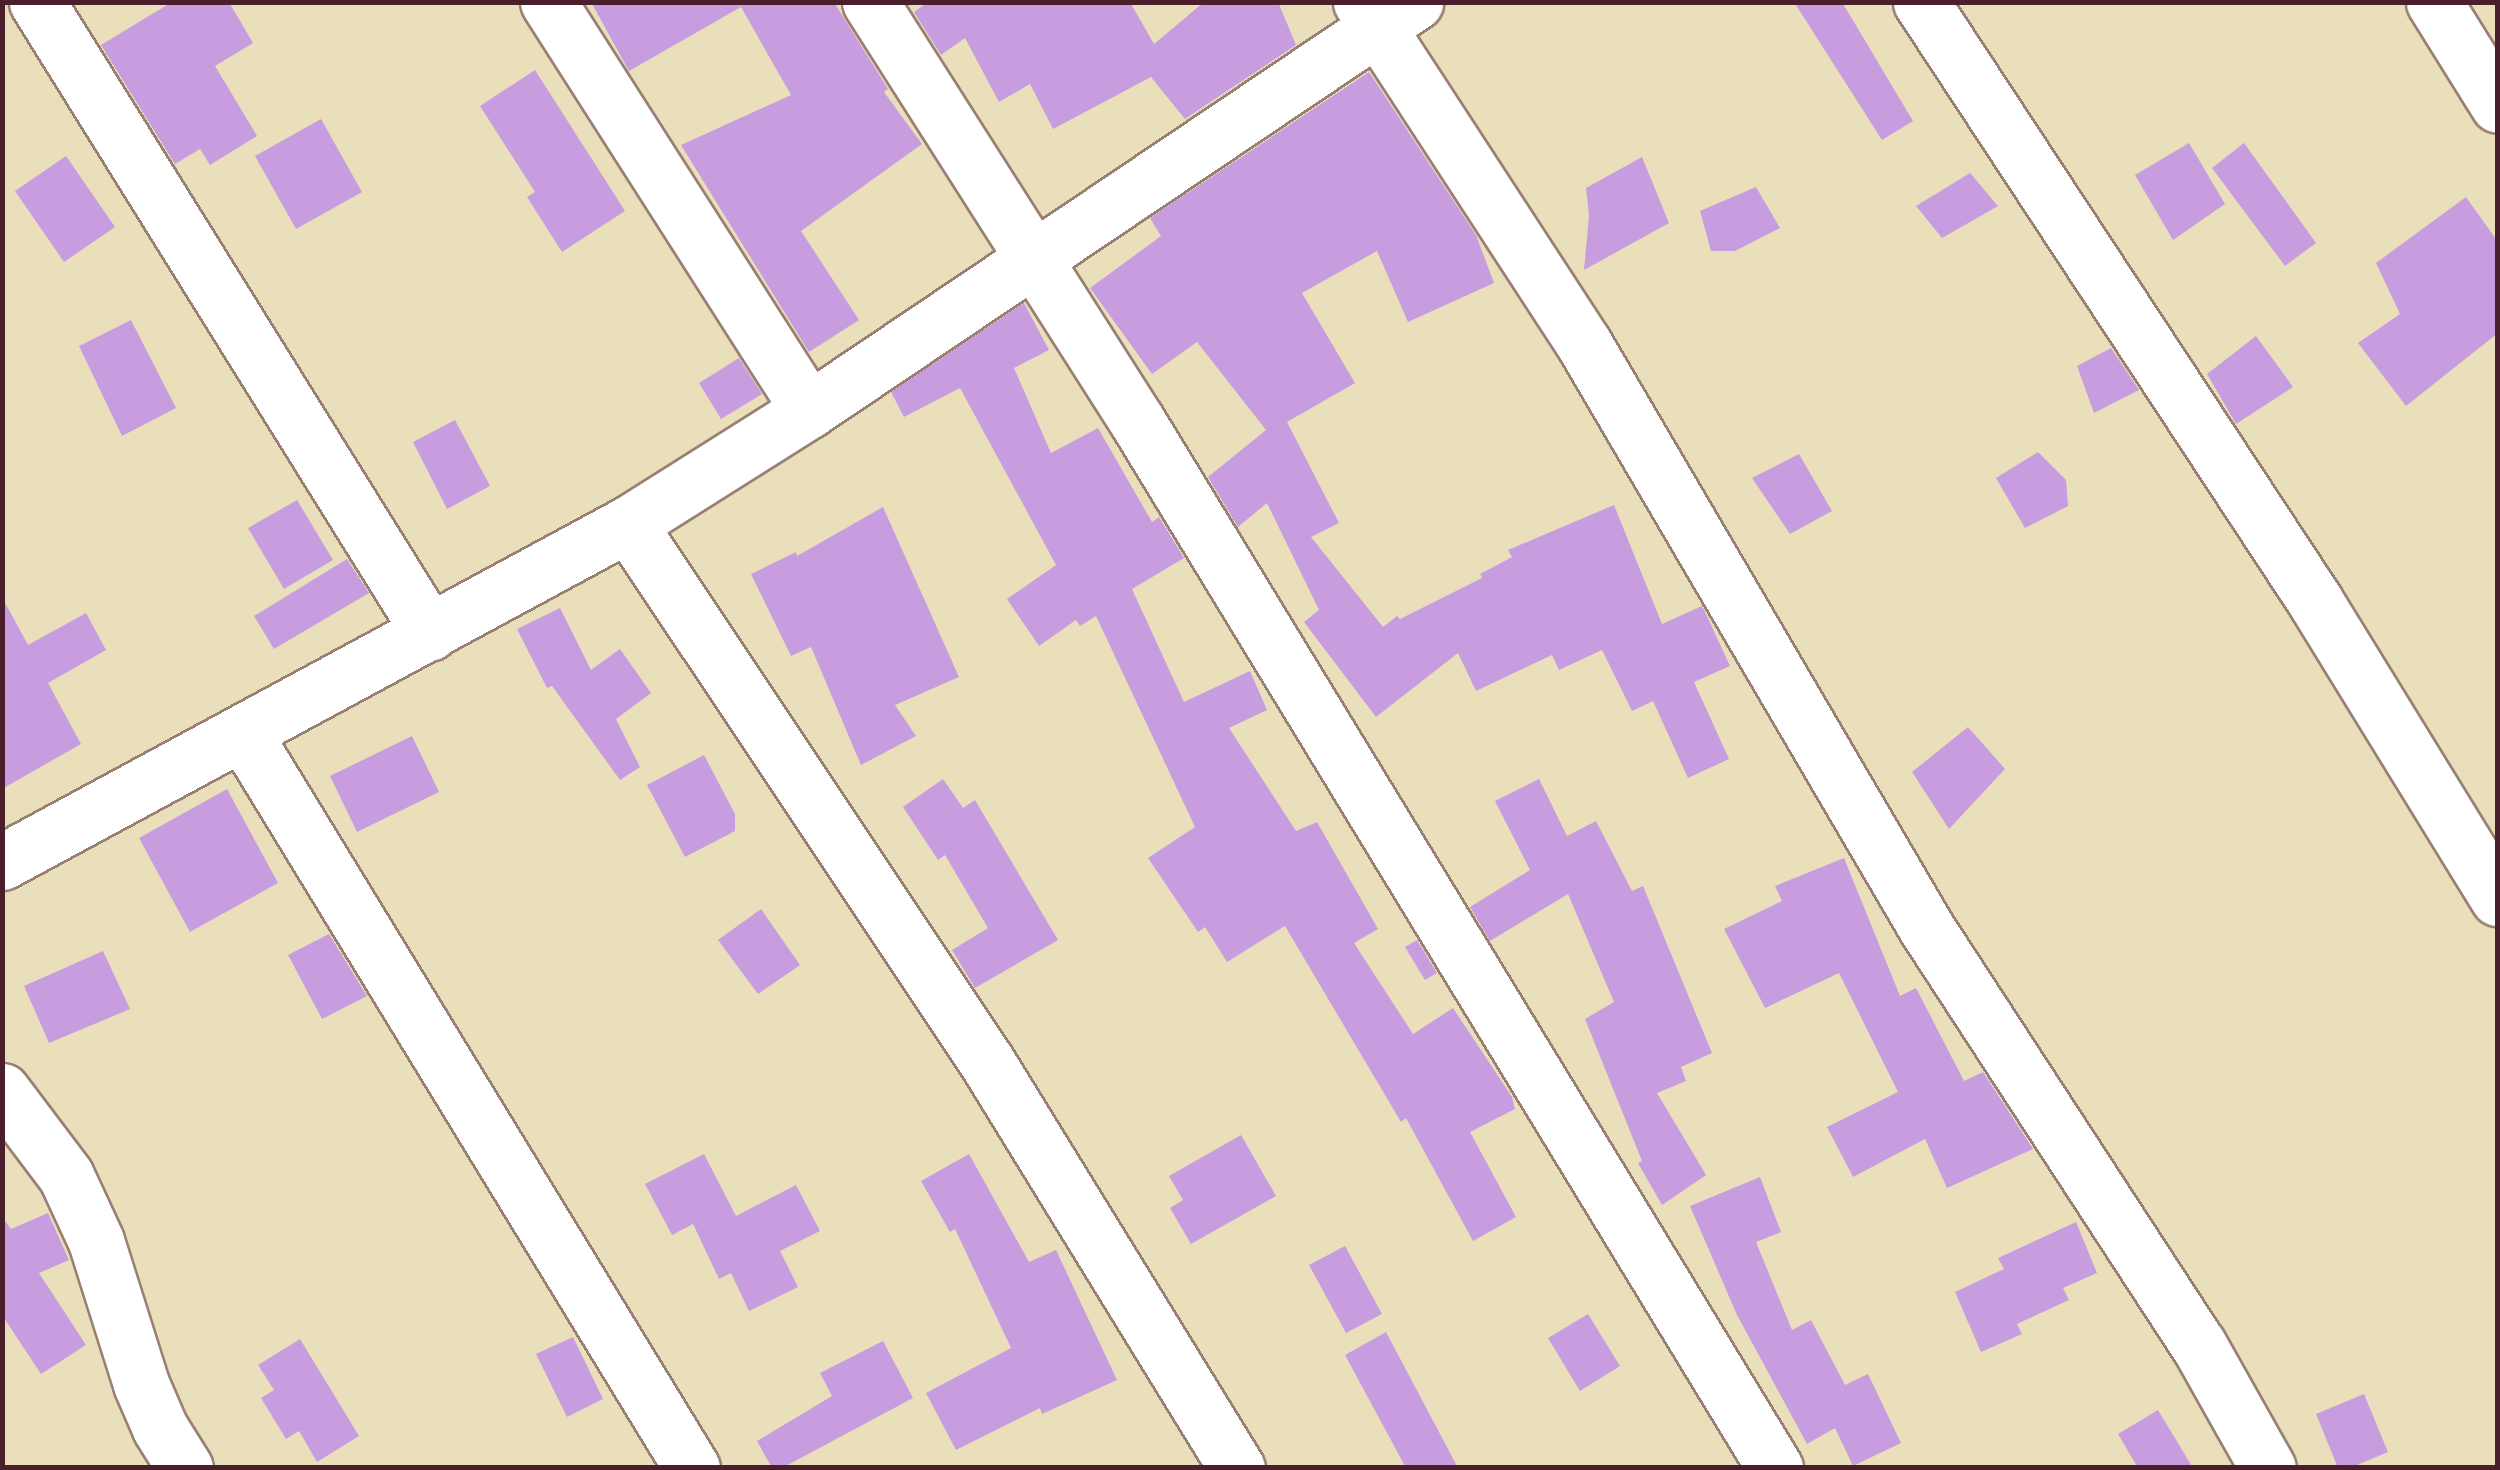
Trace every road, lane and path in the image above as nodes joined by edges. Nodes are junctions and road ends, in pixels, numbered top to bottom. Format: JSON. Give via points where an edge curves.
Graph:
{"nodes":[{"id":1,"x":38,"y":2,"type":"edge"},
{"id":2,"x":548,"y":2,"type":"edge"},
{"id":3,"x":870,"y":2,"type":"edge"},
{"id":4,"x":1921,"y":2,"type":"edge"},
{"id":5,"x":2434,"y":2,"type":"edge"},
{"id":6,"x":1384,"y":11,"type":"edge"},
{"id":7,"x":2498,"y":105,"type":"edge"},
{"id":8,"x":1030,"y":258,"type":"junction"},
{"id":9,"x":809,"y":410,"type":"junction"},
{"id":10,"x":628,"y":524,"type":"junction"},
{"id":11,"x":430,"y":633,"type":"junction"},
{"id":12,"x":243,"y":733,"type":"junction"},
{"id":13,"x":2,"y":862,"type":"edge"},
{"id":14,"x":2498,"y":898,"type":"edge"},
{"id":15,"x":2,"y":1091,"type":"edge"},
{"id":16,"x":185,"y":1468,"type":"edge"},
{"id":17,"x":692,"y":1468,"type":"edge"},
{"id":18,"x":1237,"y":1468,"type":"edge"},
{"id":19,"x":1774,"y":1468,"type":"edge"},
{"id":20,"x":2268,"y":1468,"type":"edge"}],
"edges":[{"from":1,"to":11,"type":"street"},
{"from":2,"to":9,"type":"street"},
{"from":3,"to":8,"type":"street"},
{"from":4,"to":14,"type":"street","via":[[2315,602]]},
{"from":5,"to":7,"type":"street"},
{"from":6,"to":8,"type":"street"},
{"from":6,"to":20,"type":"street","via":[[1927,929],[2198,1344]]},
{"from":8,"to":9,"type":"street"},
{"from":8,"to":19,"type":"street","via":[[1137,421]]},
{"from":9,"to":10,"type":"street"},
{"from":10,"to":11,"type":"street"},
{"from":10,"to":18,"type":"street","via":[[987,1062]]},
{"from":11,"to":12,"type":"street"},
{"from":12,"to":13,"type":"street"},
{"from":12,"to":17,"type":"street"},
{"from":15,"to":16,"type":"street","via":[[66,1176],[96,1241],[141,1384]]}]}
